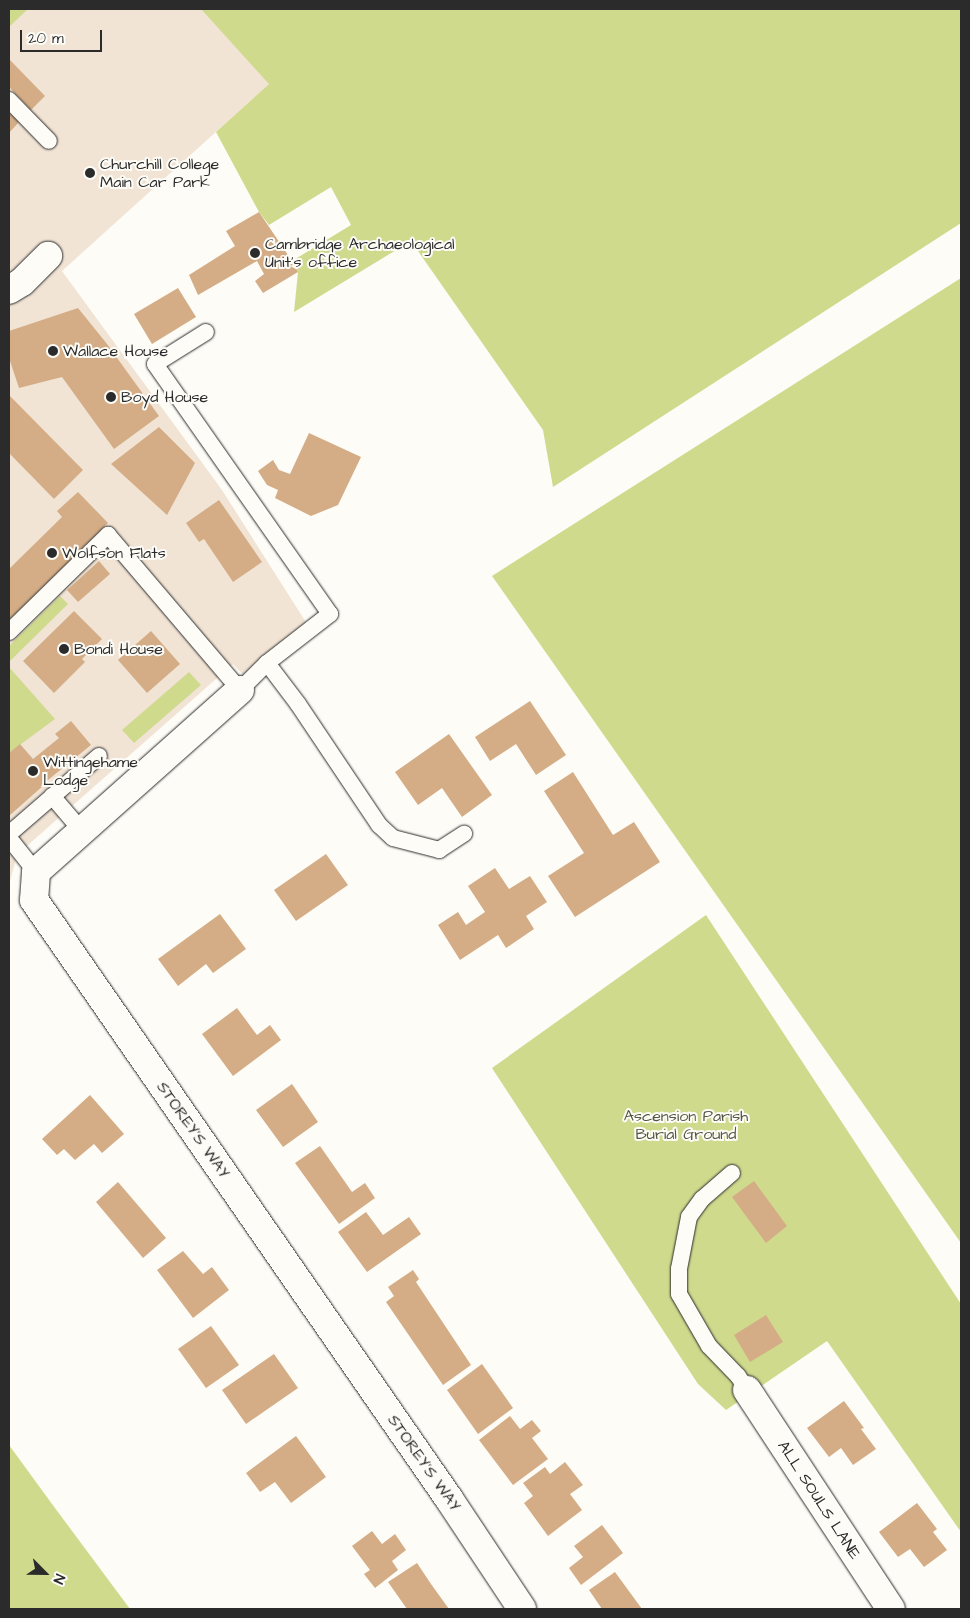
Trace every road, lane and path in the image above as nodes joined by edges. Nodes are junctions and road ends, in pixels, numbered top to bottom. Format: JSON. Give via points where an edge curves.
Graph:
{"nodes":[{"id":1,"x":9,"y":100,"type":"edge"},
{"id":2,"x":49,"y":141,"type":"dead end"},
{"id":3,"x":48,"y":256,"type":"dead end"},
{"id":4,"x":9,"y":290,"type":"edge"},
{"id":5,"x":206,"y":332,"type":"dead end"},
{"id":6,"x":9,"y":632,"type":"edge"},
{"id":7,"x":267,"y":663,"type":"junction"},
{"id":8,"x":240,"y":690,"type":"junction"},
{"id":9,"x":100,"y":756,"type":"dead end"},
{"id":10,"x":52,"y":796,"type":"junction"},
{"id":11,"x":81,"y":830,"type":"junction"},
{"id":12,"x":9,"y":834,"type":"edge"},
{"id":13,"x":464,"y":834,"type":"dead end"},
{"id":14,"x":9,"y":838,"type":"edge"},
{"id":15,"x":36,"y":872,"type":"junction"},
{"id":16,"x":732,"y":1172,"type":"dead end"},
{"id":17,"x":747,"y":1390,"type":"joint"},
{"id":18,"x":522,"y":1609,"type":"edge"},
{"id":19,"x":891,"y":1609,"type":"edge"}],
"edges":[{"from":1,"to":2,"type":"lane"},
{"from":3,"to":4,"type":"street","via":[[22,282]]},
{"from":5,"to":7,"type":"lane","via":[[155,364],[330,614]]},
{"from":6,"to":8,"type":"lane","via":[[108,534]]},
{"from":7,"to":8,"type":"lane"},
{"from":7,"to":13,"type":"lane","via":[[378,825],[392,838],[439,850]]},
{"from":8,"to":11,"type":"street"},
{"from":9,"to":10,"type":"lane"},
{"from":10,"to":11,"type":"lane"},
{"from":10,"to":12,"type":"lane"},
{"from":11,"to":15,"type":"street"},
{"from":14,"to":15,"type":"lane"},
{"from":15,"to":18,"type":"street","name":"STOREY'S WAY","via":[[34,900]]},
{"from":16,"to":17,"type":"lane","via":[[702,1198],[689,1217],[678,1269],[679,1294],[709,1346]]},
{"from":17,"to":19,"type":"street","name":"ALL SOULS LANE"}]}
